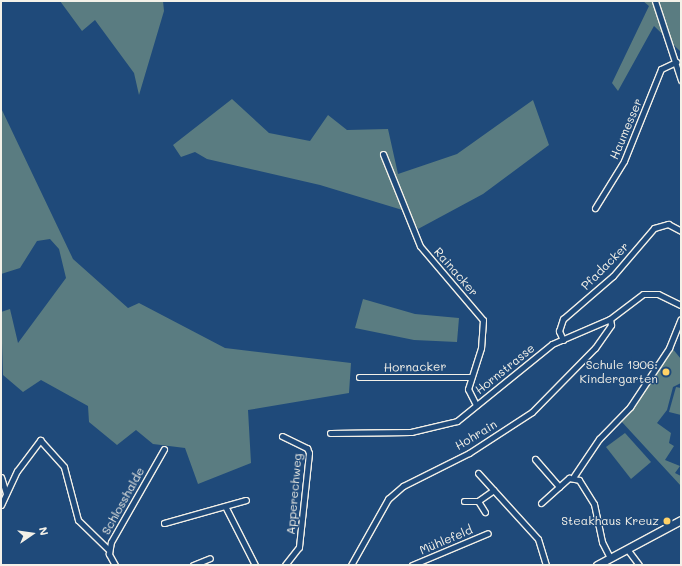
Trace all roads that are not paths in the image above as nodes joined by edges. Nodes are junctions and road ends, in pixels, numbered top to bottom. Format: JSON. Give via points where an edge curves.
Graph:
{"nodes":[{"id":1,"x":655,"y":1,"type":"edge"},
{"id":2,"x":676,"y":62,"type":"junction"},
{"id":3,"x":681,"y":80,"type":"edge"},
{"id":4,"x":383,"y":154,"type":"dead end"},
{"id":5,"x":595,"y":208,"type":"dead end"},
{"id":6,"x":681,"y":231,"type":"edge"},
{"id":7,"x":681,"y":305,"type":"edge"},
{"id":8,"x":610,"y":319,"type":"junction"},
{"id":9,"x":681,"y":319,"type":"edge"},
{"id":10,"x":563,"y":340,"type":"junction"},
{"id":11,"x":359,"y":377,"type":"dead end"},
{"id":12,"x":471,"y":377,"type":"junction"},
{"id":13,"x":476,"y":405,"type":"junction"},
{"id":14,"x":330,"y":432,"type":"dead end"},
{"id":15,"x":282,"y":436,"type":"dead end"},
{"id":16,"x":164,"y":449,"type":"dead end"},
{"id":17,"x":535,"y":459,"type":"dead end"},
{"id":18,"x":478,"y":473,"type":"dead end"},
{"id":19,"x":574,"y":476,"type":"junction"},
{"id":20,"x":1,"y":477,"type":"edge"},
{"id":21,"x":559,"y":487,"type":"junction"},
{"id":22,"x":494,"y":490,"type":"junction"},
{"id":23,"x":6,"y":493,"type":"junction"},
{"id":24,"x":246,"y":500,"type":"dead end"},
{"id":25,"x":464,"y":501,"type":"dead end"},
{"id":26,"x":478,"y":501,"type":"junction"},
{"id":27,"x":541,"y":503,"type":"dead end"},
{"id":28,"x":1,"y":505,"type":"edge"},
{"id":29,"x":225,"y":506,"type":"junction"},
{"id":30,"x":485,"y":512,"type":"dead end"},
{"id":31,"x":681,"y":520,"type":"edge"},
{"id":32,"x":164,"y":523,"type":"dead end"},
{"id":33,"x":488,"y":533,"type":"dead end"},
{"id":34,"x":627,"y":549,"type":"junction"},
{"id":35,"x":109,"y":550,"type":"junction"},
{"id":36,"x":210,"y":558,"type":"dead end"},
{"id":37,"x":608,"y":561,"type":"edge"},
{"id":38,"x":115,"y":565,"type":"edge"},
{"id":39,"x":193,"y":565,"type":"edge"},
{"id":40,"x":255,"y":565,"type":"edge"},
{"id":41,"x":284,"y":565,"type":"edge"},
{"id":42,"x":351,"y":565,"type":"edge"},
{"id":43,"x":412,"y":565,"type":"edge"},
{"id":44,"x":546,"y":565,"type":"edge"},
{"id":45,"x":597,"y":565,"type":"edge"},
{"id":46,"x":639,"y":565,"type":"edge"}],
"edges":[{"from":1,"to":2,"type":"street"},
{"from":2,"to":3,"type":"street"},
{"from":2,"to":5,"type":"street","name":"Haumesser","via":[[661,69],[624,160]]},
{"from":4,"to":12,"type":"street","name":"Rainacker","via":[[420,246],[482,320],[481,348]]},
{"from":6,"to":10,"type":"street","name":"Pfadacker","via":[[668,224],[654,228],[613,276],[564,319],[559,331]]},
{"from":7,"to":8,"type":"street","name":"Hornstrasse","via":[[658,294],[643,294]]},
{"from":8,"to":10,"type":"street","name":"Hornstrasse"},
{"from":8,"to":42,"type":"street","name":"Hohrain","via":[[611,325],[596,348],[532,412],[469,453],[403,486],[388,499]]},
{"from":9,"to":19,"type":"street","via":[[672,343],[630,407],[603,434]]},
{"from":10,"to":13,"type":"street","name":"Hornstrasse","via":[[530,360]]},
{"from":11,"to":12,"type":"street","name":"Hornacker"},
{"from":12,"to":13,"type":"street","name":"Rainacker","via":[[468,389]]},
{"from":13,"to":14,"type":"street","name":"Hornstrasse","via":[[457,421],[411,432]]},
{"from":15,"to":41,"type":"street","name":"Apperechweg","via":[[307,448],[309,453],[299,547]]},
{"from":16,"to":35,"type":"street","name":"Schlosshalde","via":[[114,534]]},
{"from":17,"to":21,"type":"street"},
{"from":18,"to":22,"type":"street"},
{"from":19,"to":21,"type":"street"},
{"from":19,"to":37,"type":"street","via":[[594,504]]},
{"from":20,"to":23,"type":"street"},
{"from":21,"to":27,"type":"street"},
{"from":22,"to":26,"type":"street"},
{"from":22,"to":44,"type":"street","via":[[538,539]]},
{"from":23,"to":28,"type":"street"},
{"from":23,"to":35,"type":"street","via":[[40,440],[64,467],[78,520]]},
{"from":24,"to":29,"type":"street"},
{"from":25,"to":26,"type":"street"},
{"from":26,"to":30,"type":"street"},
{"from":29,"to":32,"type":"street"},
{"from":29,"to":40,"type":"street"},
{"from":31,"to":34,"type":"main road"},
{"from":33,"to":43,"type":"street","name":"Mühlefeld"},
{"from":34,"to":37,"type":"main road"},
{"from":34,"to":46,"type":"street"},
{"from":35,"to":38,"type":"street","name":"Schlosshalde"},
{"from":36,"to":39,"type":"street"},
{"from":37,"to":45,"type":"main road"}]}
